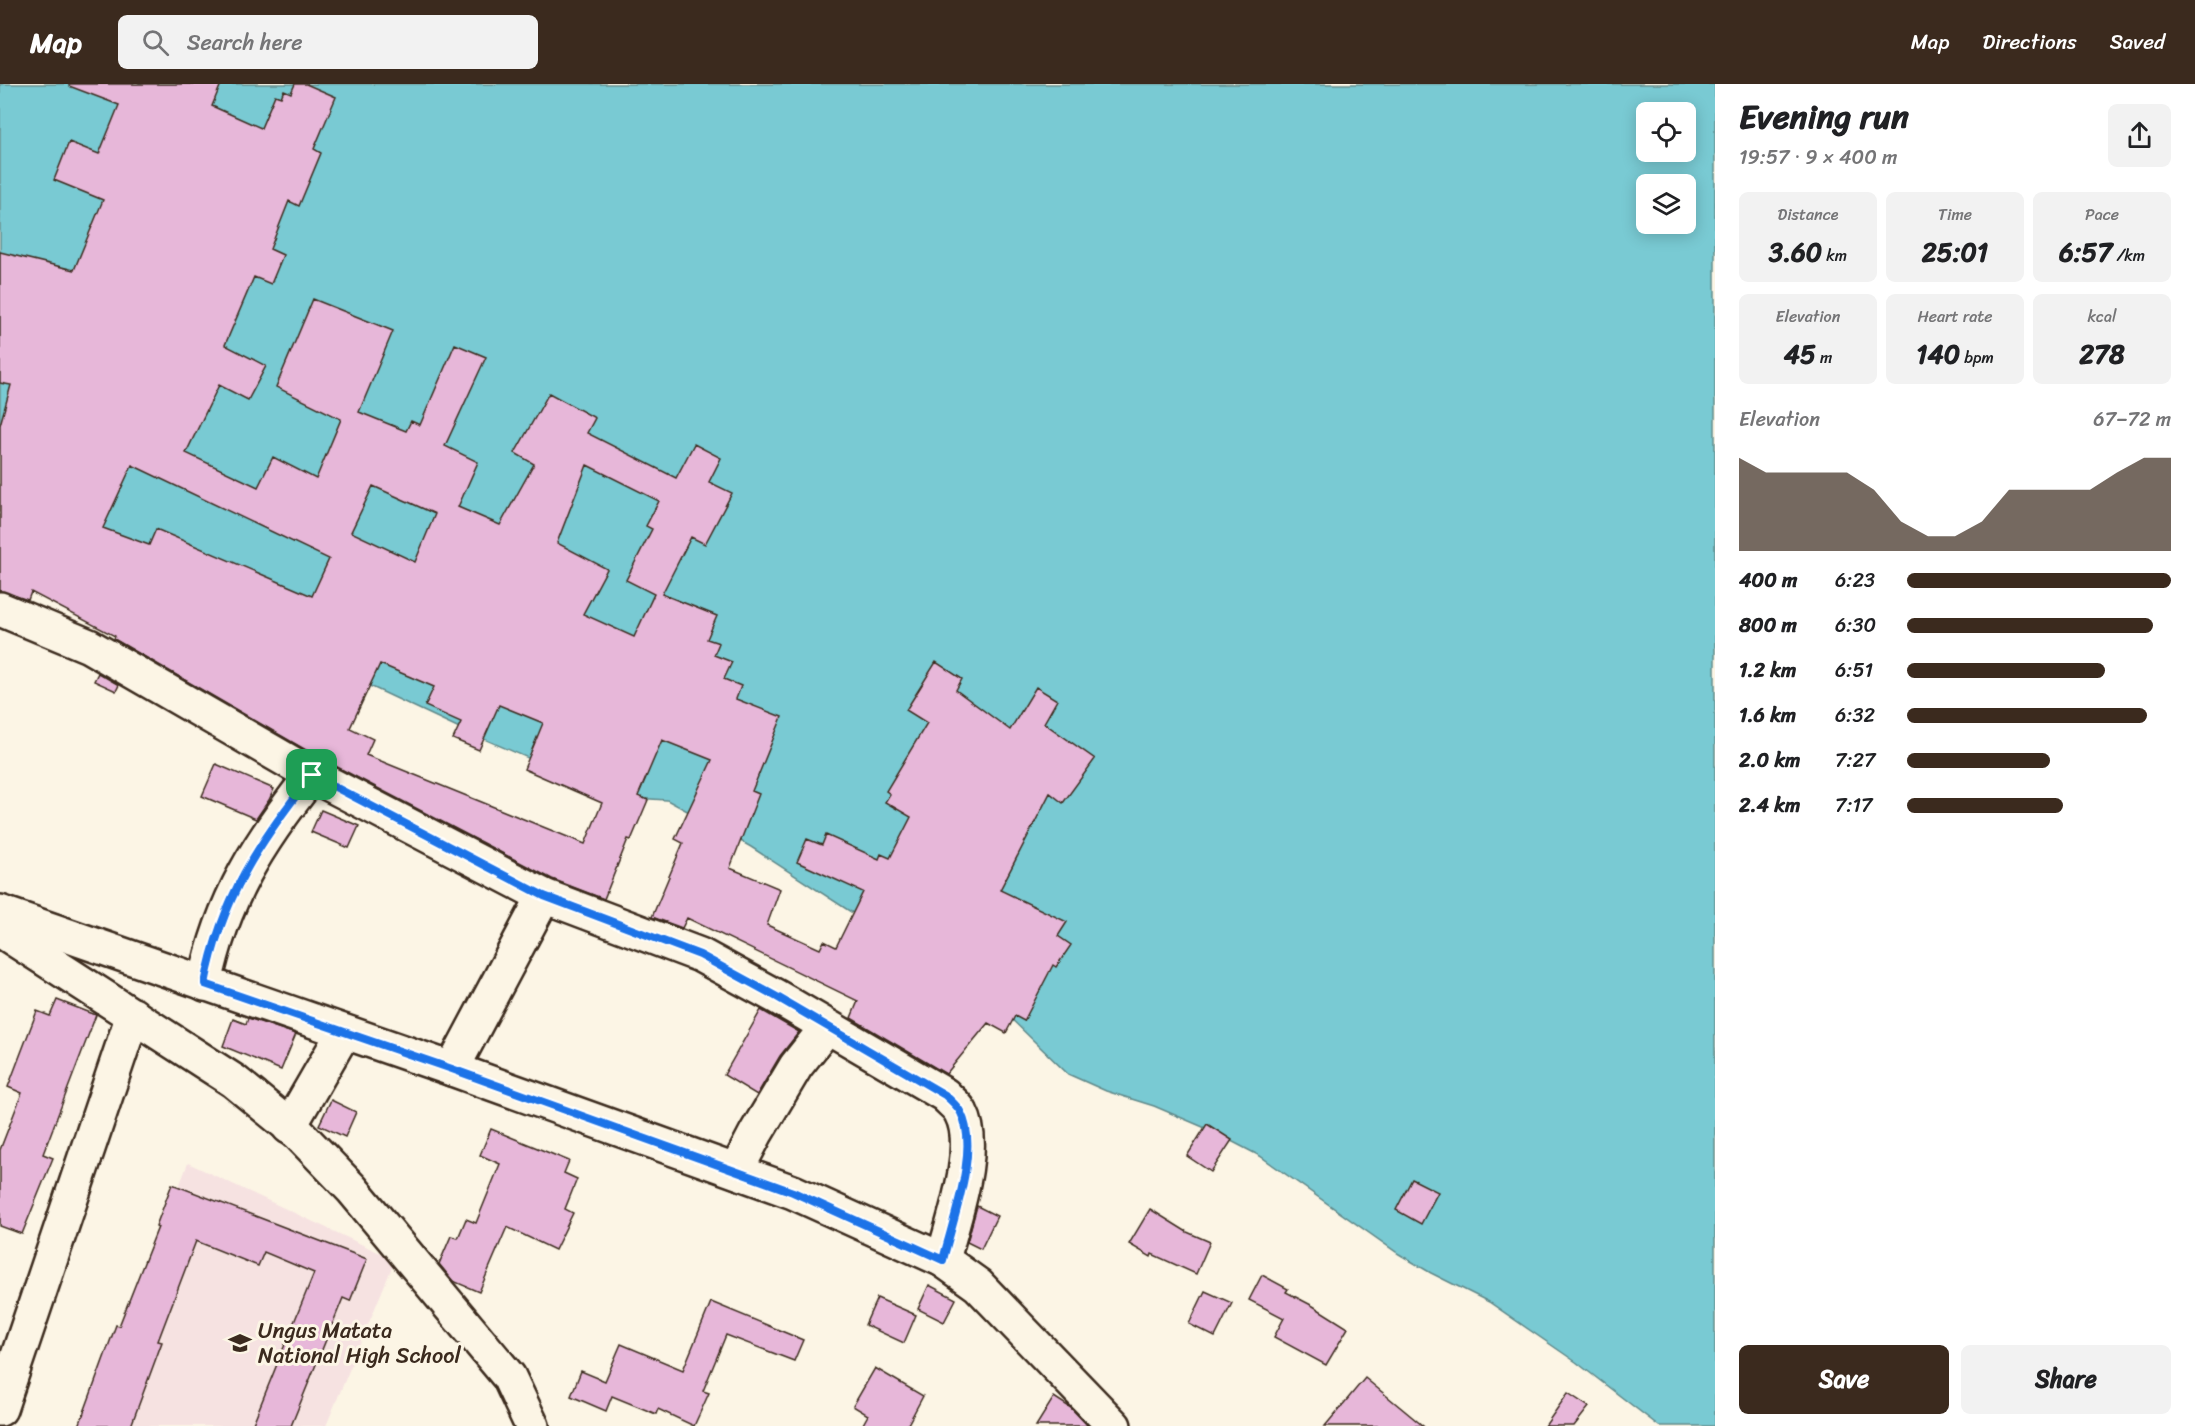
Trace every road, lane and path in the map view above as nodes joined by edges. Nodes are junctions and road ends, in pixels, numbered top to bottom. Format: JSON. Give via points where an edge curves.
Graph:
{"nodes":[{"id":1,"x":0,"y":609,"type":"edge"},
{"id":2,"x":312,"y":775,"type":"junction"},
{"id":3,"x":544,"y":896,"type":"junction"},
{"id":4,"x":0,"y":912,"type":"edge"},
{"id":5,"x":0,"y":930,"type":"edge"},
{"id":6,"x":205,"y":984,"type":"junction"},
{"id":7,"x":133,"y":1015,"type":"junction"},
{"id":8,"x":827,"y":1026,"type":"junction"},
{"id":9,"x":344,"y":1032,"type":"junction"},
{"id":10,"x":452,"y":1069,"type":"junction"},
{"id":11,"x":290,"y":1127,"type":"junction"},
{"id":12,"x":736,"y":1172,"type":"junction"},
{"id":13,"x":943,"y":1260,"type":"junction"},
{"id":14,"x":0,"y":1408,"type":"edge"},
{"id":15,"x":532,"y":1426,"type":"edge"},
{"id":16,"x":1114,"y":1426,"type":"edge"}],
"edges":[{"from":1,"to":2,"type":"street","via":[[89,646]]},
{"from":2,"to":3,"type":"street"},
{"from":2,"to":6,"type":"street","via":[[248,864],[211,950]]},
{"from":3,"to":8,"type":"street","via":[[700,955]]},
{"from":3,"to":10,"type":"street"},
{"from":4,"to":6,"type":"street"},
{"from":5,"to":7,"type":"street"},
{"from":6,"to":9,"type":"street"},
{"from":7,"to":11,"type":"street","via":[[234,1081]]},
{"from":7,"to":14,"type":"street"},
{"from":8,"to":12,"type":"street","via":[[796,1066]]},
{"from":8,"to":13,"type":"street","via":[[945,1095],[961,1111],[967,1129],[967,1149],[962,1189]]},
{"from":9,"to":10,"type":"street"},
{"from":9,"to":11,"type":"street"},
{"from":10,"to":12,"type":"street"},
{"from":11,"to":15,"type":"street","via":[[352,1188],[509,1377]]},
{"from":12,"to":13,"type":"street","via":[[793,1192]]},
{"from":13,"to":16,"type":"street","via":[[978,1285]]}]}
